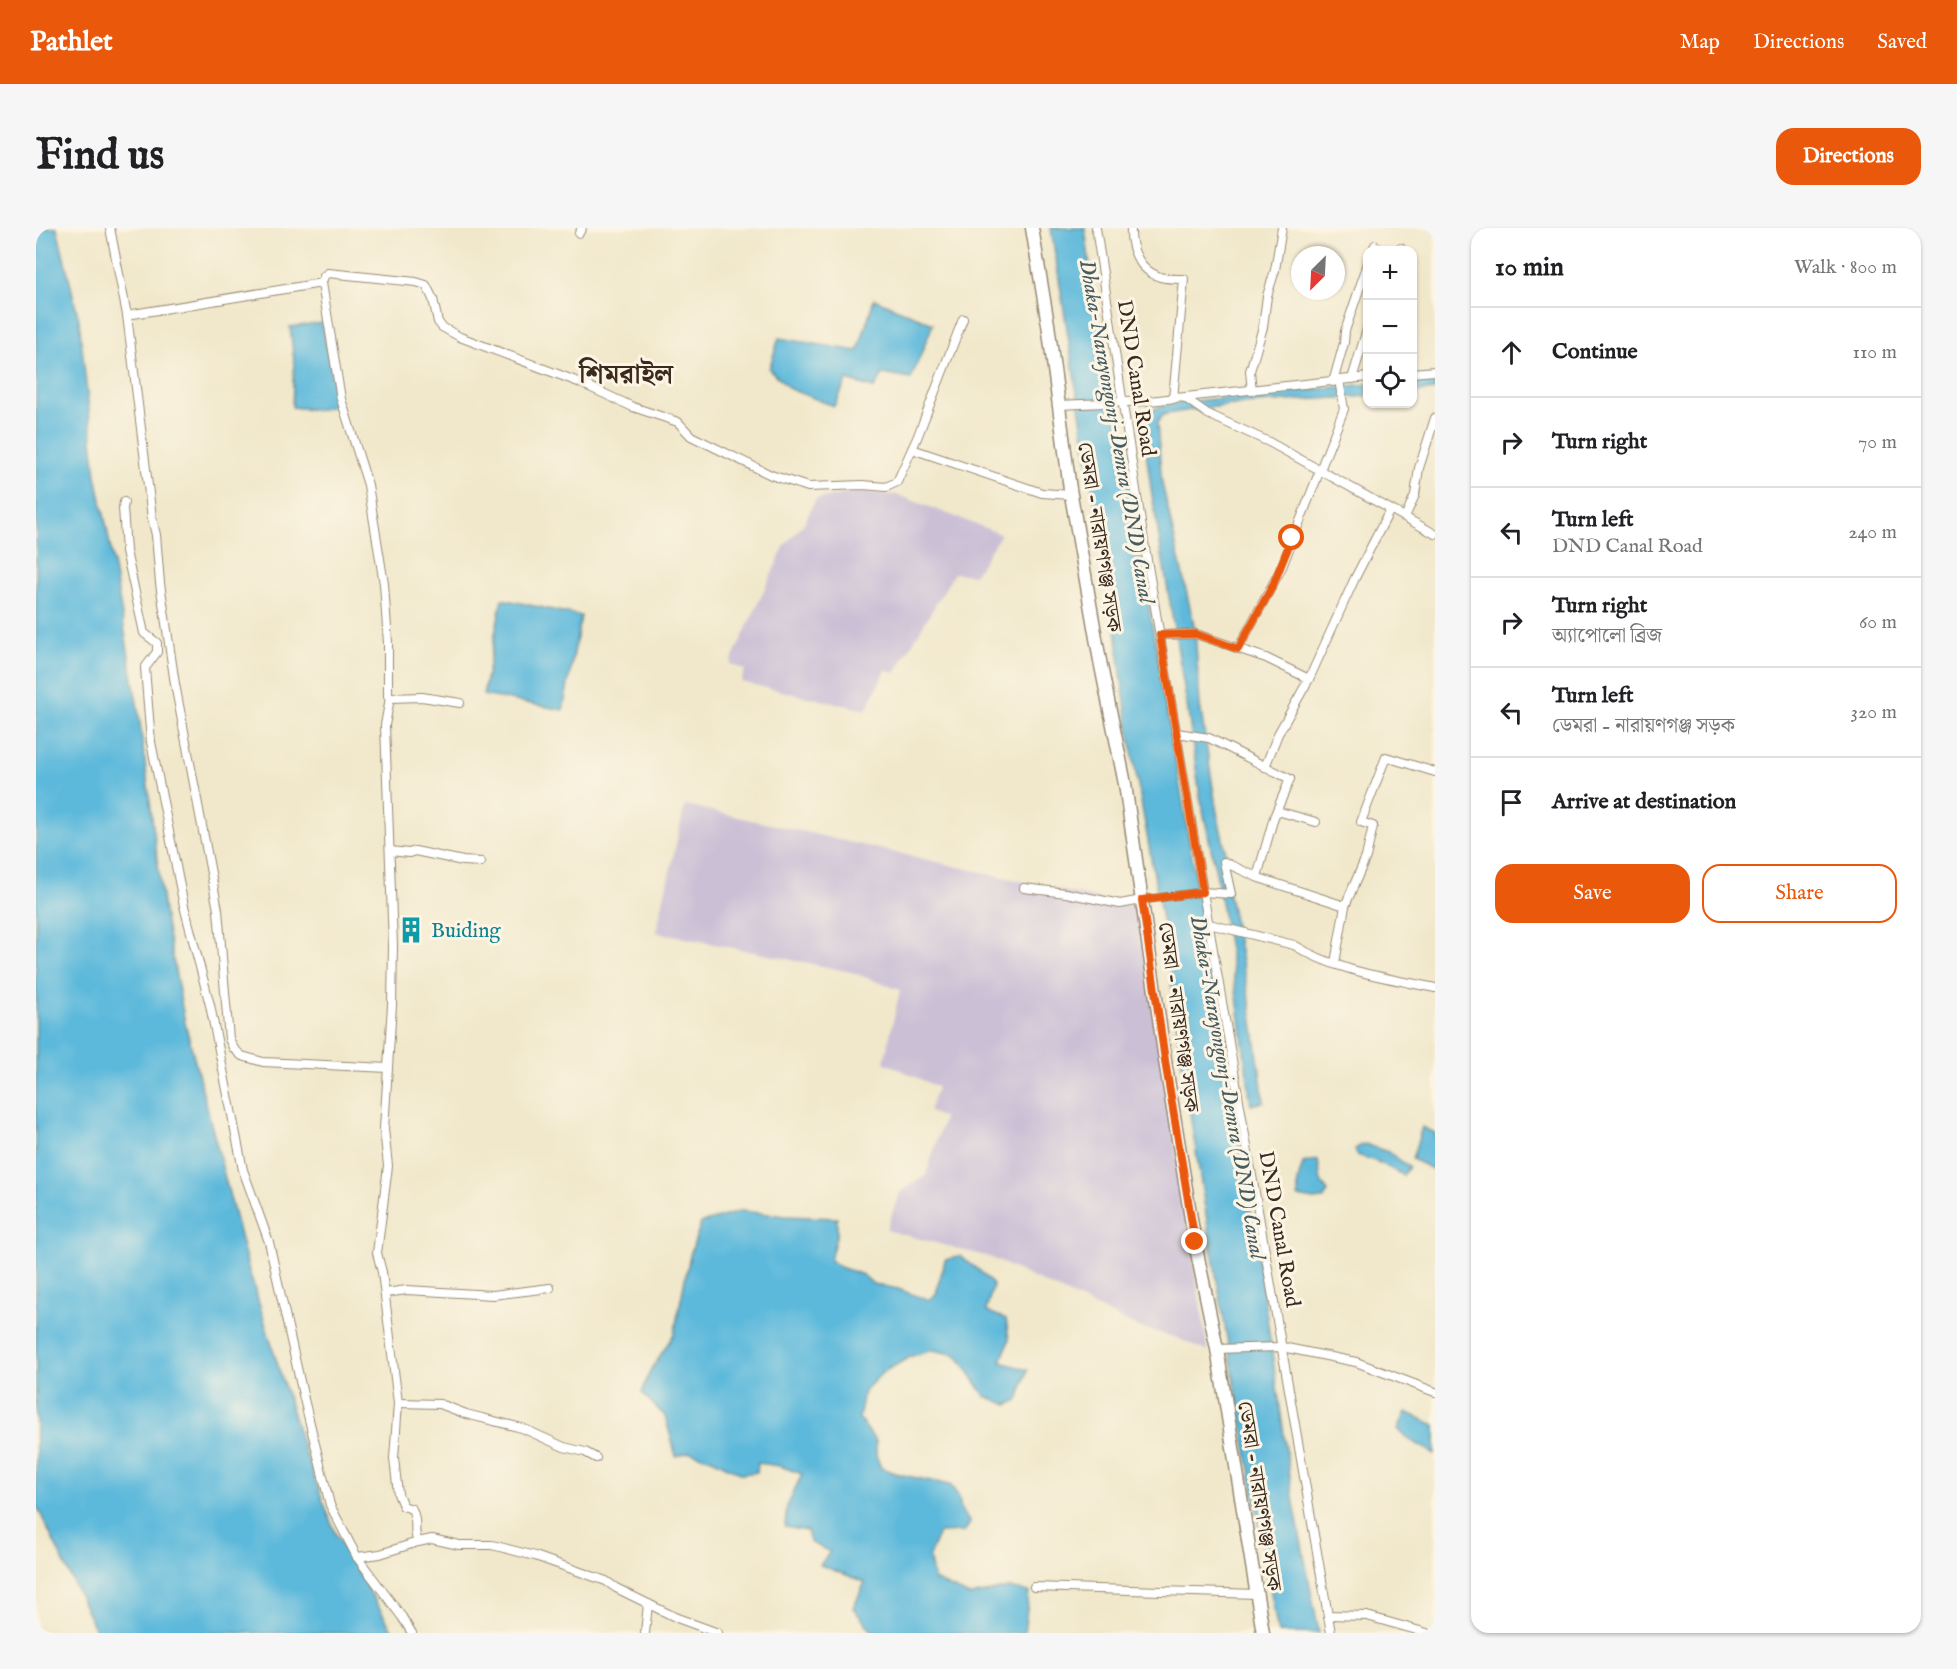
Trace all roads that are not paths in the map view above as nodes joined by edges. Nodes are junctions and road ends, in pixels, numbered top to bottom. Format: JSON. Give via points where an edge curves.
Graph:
{"nodes":[{"id":1,"x":110,"y":228,"type":"edge"},
{"id":2,"x":1032,"y":228,"type":"edge"},
{"id":3,"x":1096,"y":228,"type":"edge"},
{"id":4,"x":1131,"y":228,"type":"edge"},
{"id":5,"x":1282,"y":228,"type":"edge"},
{"id":6,"x":1363,"y":278,"type":"edge"},
{"id":7,"x":323,"y":279,"type":"junction"},
{"id":8,"x":127,"y":315,"type":"junction"},
{"id":9,"x":963,"y":320,"type":"dead end"},
{"id":10,"x":1363,"y":343,"type":"edge"},
{"id":11,"x":1435,"y":371,"type":"edge"},
{"id":12,"x":1417,"y":373,"type":"edge"},
{"id":13,"x":1363,"y":378,"type":"edge"},
{"id":14,"x":1352,"y":379,"type":"junction"},
{"id":15,"x":1336,"y":381,"type":"junction"},
{"id":16,"x":1252,"y":391,"type":"junction"},
{"id":17,"x":1185,"y":398,"type":"junction"},
{"id":18,"x":1173,"y":399,"type":"junction"},
{"id":19,"x":1124,"y":404,"type":"junction"},
{"id":20,"x":1059,"y":405,"type":"junction"},
{"id":21,"x":1435,"y":418,"type":"edge"},
{"id":22,"x":912,"y":449,"type":"junction"},
{"id":23,"x":1318,"y":471,"type":"junction"},
{"id":24,"x":1071,"y":495,"type":"junction"},
{"id":25,"x":124,"y":502,"type":"dead end"},
{"id":26,"x":1390,"y":510,"type":"junction"},
{"id":27,"x":1405,"y":518,"type":"junction"},
{"id":28,"x":1435,"y":534,"type":"edge"},
{"id":29,"x":1160,"y":635,"type":"junction"},
{"id":30,"x":1238,"y":649,"type":"junction"},
{"id":31,"x":1309,"y":679,"type":"junction"},
{"id":32,"x":390,"y":698,"type":"junction"},
{"id":33,"x":460,"y":704,"type":"dead end"},
{"id":34,"x":1176,"y":733,"type":"junction"},
{"id":35,"x":1265,"y":767,"type":"junction"},
{"id":36,"x":1435,"y":772,"type":"edge"},
{"id":37,"x":1277,"y":811,"type":"junction"},
{"id":38,"x":1316,"y":822,"type":"dead end"},
{"id":39,"x":390,"y":851,"type":"junction"},
{"id":40,"x":481,"y":862,"type":"dead end"},
{"id":41,"x":1257,"y":877,"type":"junction"},
{"id":42,"x":1024,"y":888,"type":"dead end"},
{"id":43,"x":1203,"y":892,"type":"junction"},
{"id":44,"x":1142,"y":900,"type":"junction"},
{"id":45,"x":1345,"y":906,"type":"junction"},
{"id":46,"x":1209,"y":924,"type":"junction"},
{"id":47,"x":1335,"y":963,"type":"junction"},
{"id":48,"x":1435,"y":988,"type":"edge"},
{"id":49,"x":388,"y":1068,"type":"junction"},
{"id":50,"x":550,"y":1288,"type":"dead end"},
{"id":51,"x":385,"y":1293,"type":"junction"},
{"id":52,"x":1282,"y":1347,"type":"junction"},
{"id":53,"x":1217,"y":1349,"type":"junction"},
{"id":54,"x":1435,"y":1392,"type":"edge"},
{"id":55,"x":398,"y":1403,"type":"junction"},
{"id":56,"x":596,"y":1458,"type":"dead end"},
{"id":57,"x":418,"y":1542,"type":"junction"},
{"id":58,"x":357,"y":1557,"type":"junction"},
{"id":59,"x":1034,"y":1587,"type":"dead end"},
{"id":60,"x":1257,"y":1594,"type":"junction"},
{"id":61,"x":648,"y":1604,"type":"junction"},
{"id":62,"x":1328,"y":1616,"type":"junction"},
{"id":63,"x":411,"y":1633,"type":"edge"},
{"id":64,"x":645,"y":1633,"type":"edge"},
{"id":65,"x":718,"y":1633,"type":"edge"},
{"id":66,"x":1263,"y":1633,"type":"edge"},
{"id":67,"x":1330,"y":1633,"type":"edge"},
{"id":68,"x":1427,"y":1633,"type":"edge"}],
"edges":[{"from":1,"to":8,"type":"street"},
{"from":2,"to":20,"type":"main road","name":"ডেমরা - নারায়ণগঞ্জ সড়ক"},
{"from":3,"to":19,"type":"street","name":"DND Canal Road"},
{"from":4,"to":18,"type":"street","via":[[1130,243],[1141,265],[1160,277],[1184,279]]},
{"from":5,"to":16,"type":"street","via":[[1263,327],[1250,371]]},
{"from":6,"to":15,"type":"street","via":[[1345,331]]},
{"from":7,"to":8,"type":"street"},
{"from":7,"to":22,"type":"street","via":[[328,273],[426,285],[438,322],[460,337],[678,422],[691,436],[771,475],[808,487],[886,487],[900,477]]},
{"from":7,"to":32,"type":"street","via":[[341,399],[370,496],[384,584]]},
{"from":8,"to":49,"type":"street","via":[[174,684],[218,910],[229,1039],[243,1056],[263,1062]]},
{"from":9,"to":22,"type":"street"},
{"from":10,"to":14,"type":"street"},
{"from":11,"to":12,"type":"street"},
{"from":13,"to":14,"type":"street"},
{"from":14,"to":15,"type":"street"},
{"from":15,"to":16,"type":"street"},
{"from":15,"to":23,"type":"street","via":[[1344,409]]},
{"from":16,"to":17,"type":"street"},
{"from":17,"to":18,"type":"street"},
{"from":17,"to":23,"type":"street"},
{"from":18,"to":19,"type":"street"},
{"from":19,"to":20,"type":"street"},
{"from":19,"to":29,"type":"street","name":"DND Canal Road"},
{"from":20,"to":24,"type":"main road","name":"ডেমরা - নারায়ণগঞ্জ সড়ক"},
{"from":21,"to":27,"type":"street"},
{"from":22,"to":24,"type":"street","via":[[1042,493]]},
{"from":23,"to":26,"type":"street"},
{"from":23,"to":30,"type":"street","via":[[1282,567]]},
{"from":24,"to":44,"type":"main road","name":"ডেমরা - নারায়ণগঞ্জ সড়ক","via":[[1125,784]]},
{"from":25,"to":58,"type":"street","via":[[126,551],[144,633],[157,643],[157,652],[145,668],[151,742],[183,906],[210,1005],[243,1170],[268,1242],[330,1506]]},
{"from":26,"to":27,"type":"street"},
{"from":26,"to":31,"type":"street"},
{"from":27,"to":28,"type":"street"},
{"from":29,"to":30,"type":"street","via":[[1196,634]]},
{"from":29,"to":34,"type":"street","name":"DND Canal Road"},
{"from":30,"to":31,"type":"street"},
{"from":31,"to":35,"type":"street","via":[[1278,734]]},
{"from":32,"to":33,"type":"street","via":[[422,697]]},
{"from":32,"to":39,"type":"street","via":[[386,725]]},
{"from":34,"to":35,"type":"street","via":[[1209,738]]},
{"from":34,"to":43,"type":"street","name":"DND Canal Road"},
{"from":35,"to":37,"type":"street","via":[[1290,779]]},
{"from":36,"to":45,"type":"street","via":[[1386,757],[1361,822],[1373,826],[1366,857]]},
{"from":37,"to":38,"type":"street"},
{"from":37,"to":41,"type":"street"},
{"from":39,"to":40,"type":"street","via":[[415,851]]},
{"from":39,"to":49,"type":"street","via":[[393,946]]},
{"from":41,"to":43,"type":"street","via":[[1224,862],[1231,894]]},
{"from":41,"to":45,"type":"street"},
{"from":42,"to":44,"type":"street","via":[[1120,904]]},
{"from":43,"to":44,"type":"street"},
{"from":43,"to":46,"type":"street","name":"DND Canal Road"},
{"from":44,"to":53,"type":"main road","name":"ডেমরা - নারায়ণগঞ্জ সড়ক","via":[[1195,1242]]},
{"from":45,"to":47,"type":"street"},
{"from":46,"to":47,"type":"street","via":[[1294,945]]},
{"from":46,"to":52,"type":"street","name":"DND Canal Road"},
{"from":47,"to":48,"type":"street","via":[[1381,978]]},
{"from":49,"to":51,"type":"street","via":[[384,1129],[387,1184],[377,1253]]},
{"from":50,"to":51,"type":"street","via":[[492,1295],[407,1290]]},
{"from":51,"to":55,"type":"street"},
{"from":52,"to":53,"type":"street"},
{"from":52,"to":54,"type":"street","via":[[1356,1362]]},
{"from":52,"to":62,"type":"street","name":"DND Canal Road"},
{"from":53,"to":60,"type":"main road","name":"ডেমরা - নারায়ণগঞ্জ সড়ক"},
{"from":55,"to":56,"type":"street","via":[[440,1404],[522,1428]]},
{"from":55,"to":57,"type":"street","via":[[394,1458],[398,1494],[417,1518]]},
{"from":57,"to":58,"type":"street"},
{"from":57,"to":61,"type":"street","via":[[432,1539],[459,1545],[499,1546],[606,1581]]},
{"from":58,"to":63,"type":"street"},
{"from":59,"to":60,"type":"street"},
{"from":60,"to":66,"type":"main road","name":"ডেমরা - নারায়ণগঞ্জ সড়ক"},
{"from":61,"to":64,"type":"street"},
{"from":61,"to":65,"type":"street"},
{"from":62,"to":67,"type":"street","name":"DND Canal Road"},
{"from":62,"to":68,"type":"street","via":[[1367,1616]]}]}
